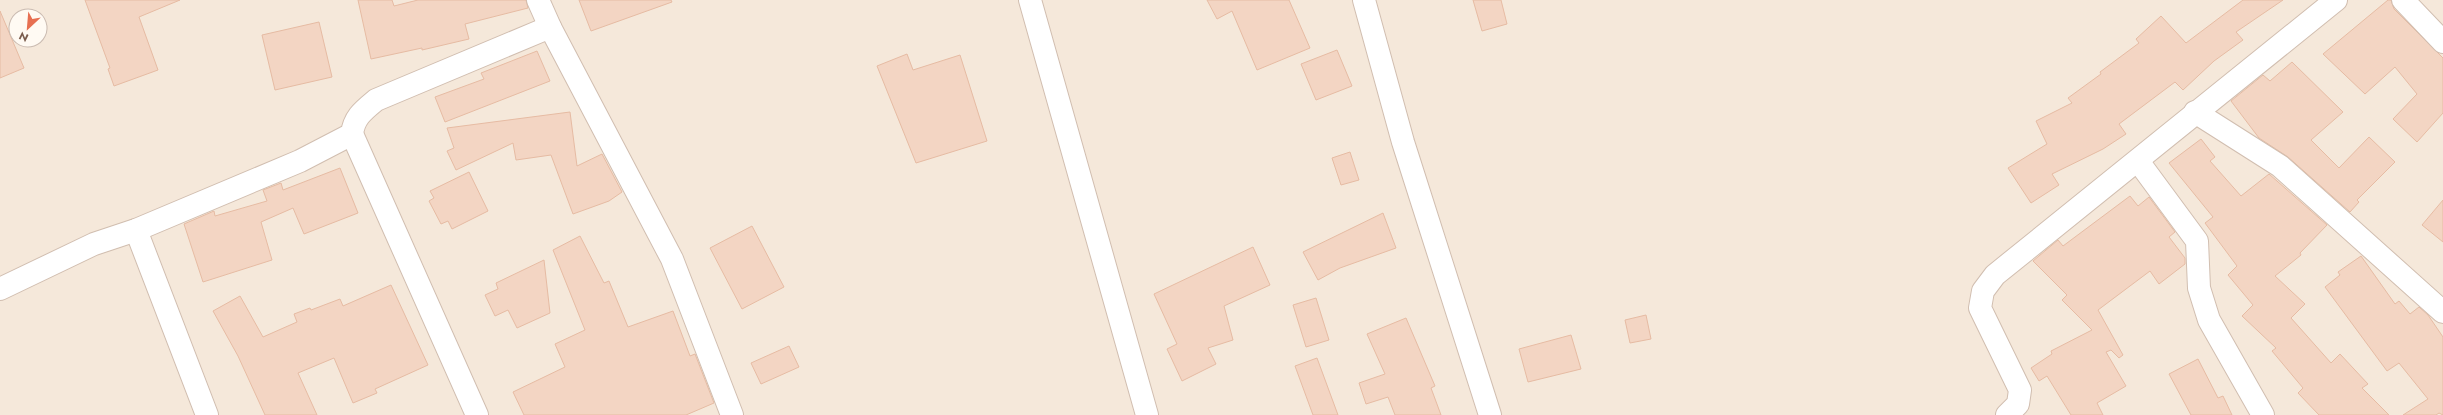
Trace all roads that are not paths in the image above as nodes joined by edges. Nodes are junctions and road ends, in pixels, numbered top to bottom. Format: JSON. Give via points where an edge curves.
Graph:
{"nodes":[{"id":1,"x":538,"y":0,"type":"edge"},
{"id":2,"x":1030,"y":0,"type":"edge"},
{"id":3,"x":1364,"y":0,"type":"edge"},
{"id":4,"x":2336,"y":0,"type":"edge"},
{"id":5,"x":2403,"y":0,"type":"edge"},
{"id":6,"x":550,"y":27,"type":"junction"},
{"id":7,"x":2443,"y":42,"type":"edge"},
{"id":8,"x":2195,"y":112,"type":"junction"},
{"id":9,"x":352,"y":134,"type":"junction"},
{"id":10,"x":2138,"y":161,"type":"junction"},
{"id":11,"x":136,"y":230,"type":"junction"},
{"id":12,"x":0,"y":289,"type":"edge"},
{"id":13,"x":2443,"y":312,"type":"edge"},
{"id":14,"x":207,"y":415,"type":"edge"},
{"id":15,"x":477,"y":415,"type":"edge"},
{"id":16,"x":732,"y":415,"type":"edge"},
{"id":17,"x":1147,"y":415,"type":"edge"},
{"id":18,"x":1490,"y":415,"type":"edge"},
{"id":19,"x":2007,"y":415,"type":"edge"},
{"id":20,"x":2263,"y":415,"type":"edge"}],
"edges":[{"from":1,"to":6,"type":"street"},
{"from":2,"to":17,"type":"street"},
{"from":3,"to":18,"type":"street","via":[[1403,142]]},
{"from":4,"to":8,"type":"street"},
{"from":5,"to":7,"type":"street"},
{"from":6,"to":9,"type":"street","via":[[376,100],[360,114]]},
{"from":6,"to":16,"type":"street","via":[[672,259]]},
{"from":8,"to":10,"type":"street"},
{"from":8,"to":13,"type":"street","via":[[2280,166]]},
{"from":9,"to":11,"type":"street","via":[[300,161]]},
{"from":9,"to":15,"type":"street"},
{"from":10,"to":19,"type":"street","via":[[1994,275],[1983,291],[1980,308],[2020,390],[2018,404]]},
{"from":10,"to":20,"type":"street","via":[[2197,241],[2199,288],[2209,320]]},
{"from":11,"to":12,"type":"street","via":[[94,244]]},
{"from":11,"to":14,"type":"street"}]}
